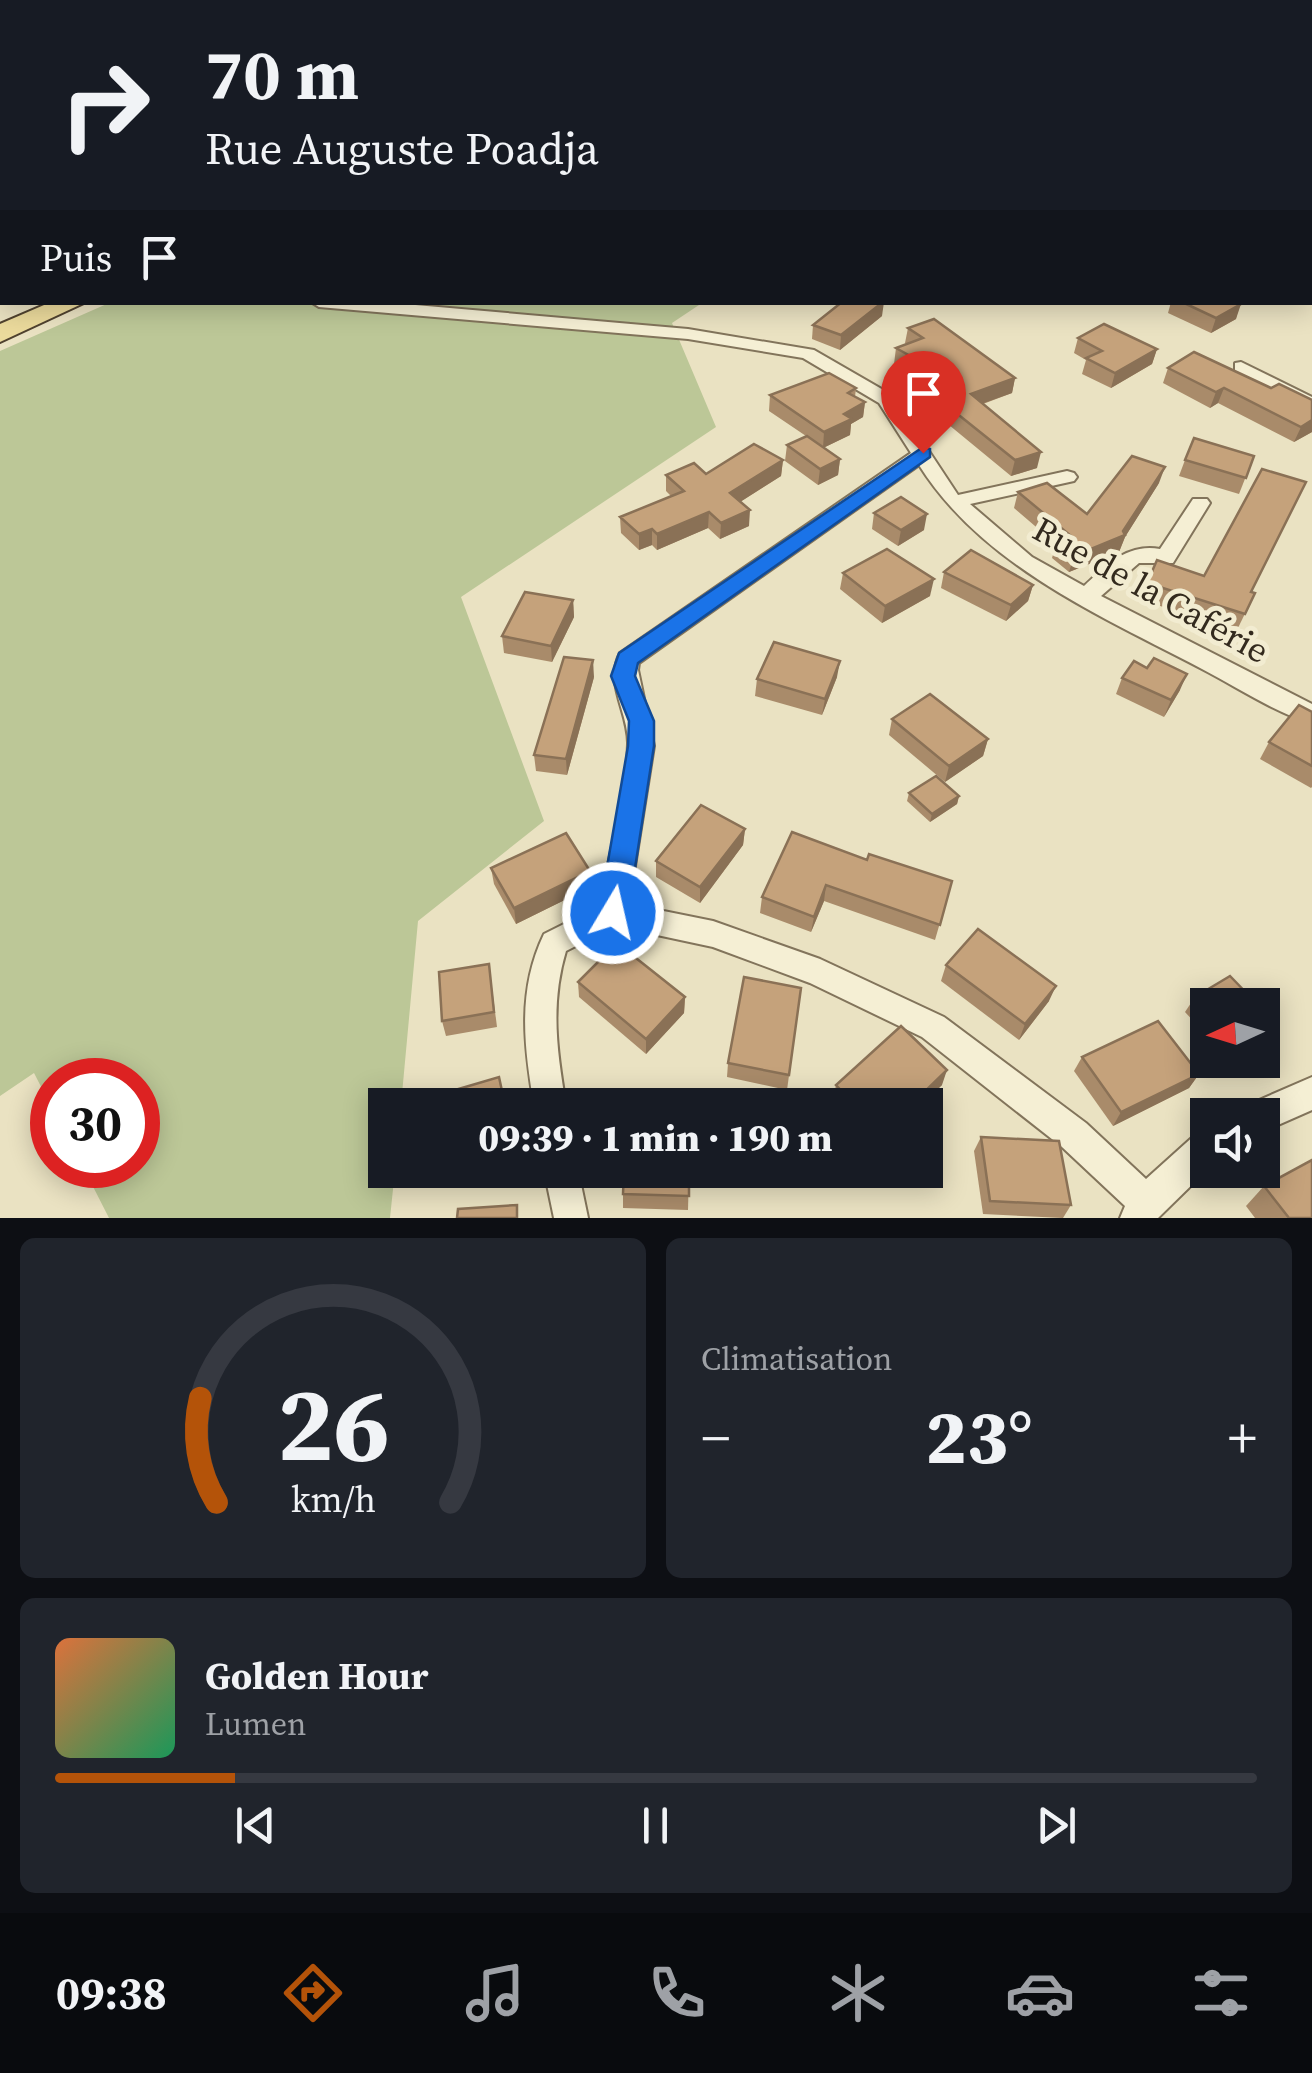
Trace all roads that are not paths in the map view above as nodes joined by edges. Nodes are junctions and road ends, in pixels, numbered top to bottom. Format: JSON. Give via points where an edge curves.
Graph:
{"nodes":[{"id":1,"x":67,"y":305,"type":"edge"},
{"id":2,"x":354,"y":305,"type":"edge"},
{"id":3,"x":0,"y":334,"type":"edge"},
{"id":4,"x":1240,"y":366,"type":"dead end"},
{"id":5,"x":1312,"y":404,"type":"edge"},
{"id":6,"x":923,"y":453,"type":"junction"},
{"id":7,"x":1067,"y":477,"type":"dead end"},
{"id":8,"x":953,"y":502,"type":"junction"},
{"id":9,"x":1200,"y":504,"type":"dead end"},
{"id":10,"x":1086,"y":597,"type":"junction"},
{"id":11,"x":1312,"y":714,"type":"edge"},
{"id":12,"x":613,"y":913,"type":"junction"},
{"id":13,"x":547,"y":1088,"type":"edge"},
{"id":14,"x":1312,"y":1092,"type":"edge"},
{"id":15,"x":1280,"y":1107,"type":"edge"},
{"id":16,"x":1190,"y":1163,"type":"edge"},
{"id":17,"x":565,"y":1188,"type":"edge"},
{"id":18,"x":1144,"y":1208,"type":"edge"},
{"id":19,"x":571,"y":1218,"type":"edge"}],
"edges":[{"from":1,"to":3,"type":"main road"},
{"from":2,"to":6,"type":"street","name":"Rue de la Caférie","via":[[688,334],[808,354],[886,399]]},
{"from":4,"to":5,"type":"street"},
{"from":6,"to":8,"type":"street","name":"Rue de la Caférie"},
{"from":6,"to":12,"type":"street","via":[[628,658],[623,676],[641,721],[641,746]]},
{"from":7,"to":8,"type":"street"},
{"from":8,"to":10,"type":"street","name":"Rue de la Caférie","via":[[1024,562]]},
{"from":9,"to":10,"type":"street","via":[[1165,558],[1135,553]]},
{"from":10,"to":11,"type":"street","name":"Rue de la Caférie"},
{"from":12,"to":13,"type":"street","via":[[554,943],[539,986],[537,1030]]},
{"from":12,"to":18,"type":"street","via":[[712,934],[820,972],[933,1027],[1074,1136]]},
{"from":14,"to":15,"type":"street"},
{"from":16,"to":18,"type":"street"},
{"from":17,"to":19,"type":"street"}]}
